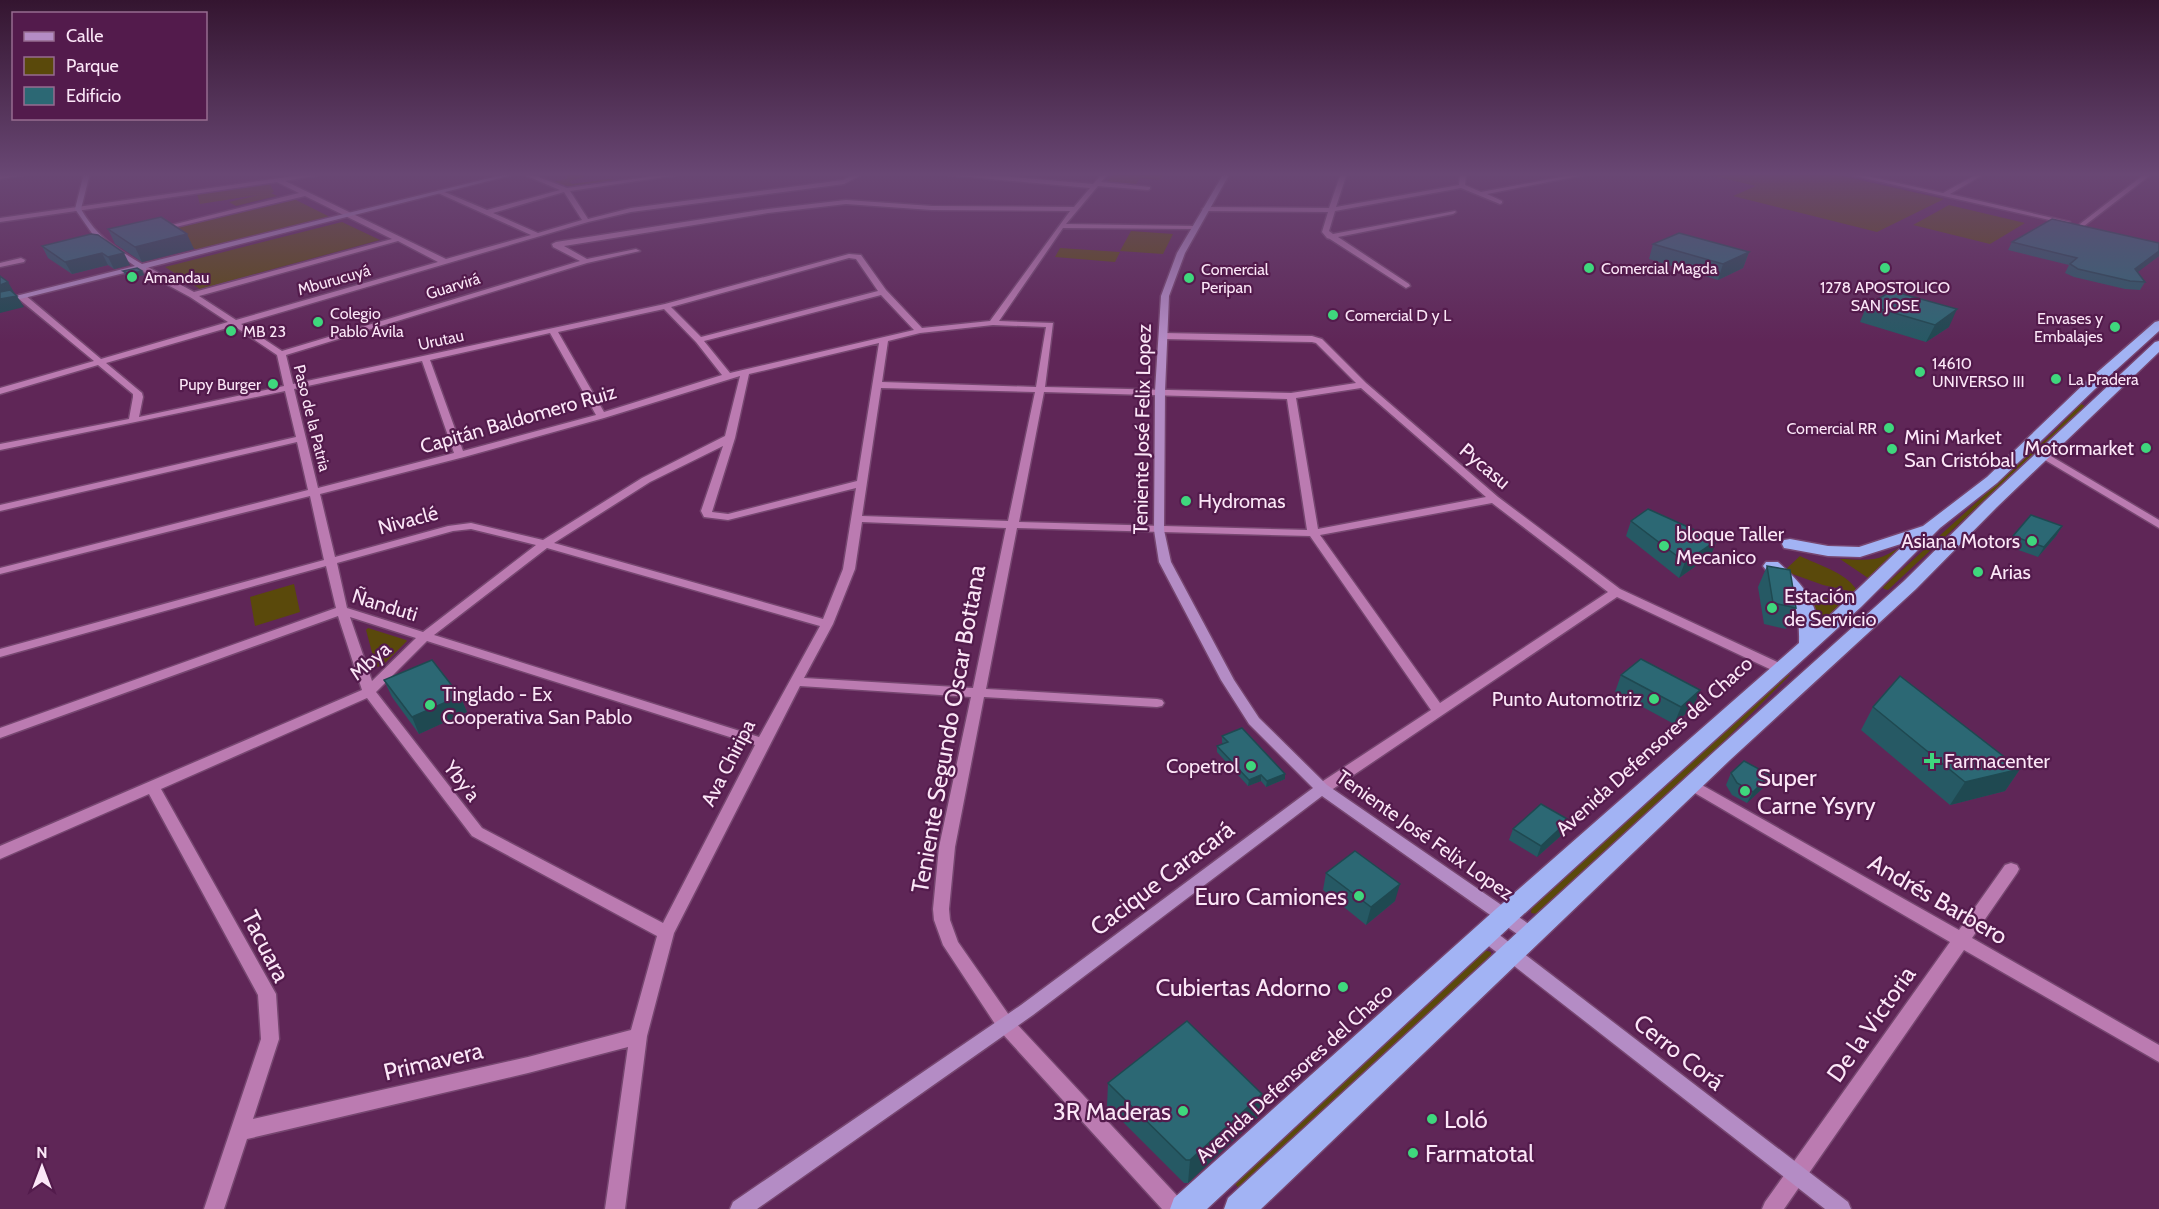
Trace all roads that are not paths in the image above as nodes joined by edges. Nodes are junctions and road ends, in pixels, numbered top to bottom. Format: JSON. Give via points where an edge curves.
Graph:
{"nodes":[{"id":1,"x":89,"y":229,"type":"edge"},
{"id":2,"x":157,"y":229,"type":"edge"},
{"id":3,"x":297,"y":229,"type":"edge"},
{"id":4,"x":376,"y":229,"type":"edge"},
{"id":5,"x":524,"y":229,"type":"edge"},
{"id":6,"x":555,"y":229,"type":"edge"},
{"id":7,"x":650,"y":229,"type":"edge"},
{"id":8,"x":1058,"y":229,"type":"edge"},
{"id":9,"x":1194,"y":229,"type":"edge"},
{"id":10,"x":1326,"y":229,"type":"edge"},
{"id":11,"x":1367,"y":229,"type":"edge"},
{"id":12,"x":146,"y":232,"type":"edge"},
{"id":13,"x":537,"y":235,"type":"junction"},
{"id":14,"x":1329,"y":237,"type":"junction"},
{"id":15,"x":113,"y":240,"type":"edge"},
{"id":16,"x":395,"y":240,"type":"junction"},
{"id":17,"x":102,"y":243,"type":"junction"},
{"id":18,"x":556,"y":244,"type":"junction"},
{"id":19,"x":636,"y":251,"type":"dead end"},
{"id":20,"x":21,"y":260,"type":"dead end"},
{"id":21,"x":586,"y":261,"type":"junction"},
{"id":22,"x":445,"y":262,"type":"junction"},
{"id":23,"x":0,"y":265,"type":"edge"},
{"id":24,"x":143,"y":268,"type":"junction"},
{"id":25,"x":1406,"y":286,"type":"dead end"},
{"id":26,"x":884,"y":292,"type":"junction"},
{"id":27,"x":193,"y":295,"type":"junction"},
{"id":28,"x":22,"y":297,"type":"junction"},
{"id":29,"x":0,"y":302,"type":"edge"},
{"id":30,"x":666,"y":306,"type":"junction"},
{"id":31,"x":993,"y":323,"type":"junction"},
{"id":32,"x":233,"y":324,"type":"junction"},
{"id":33,"x":1049,"y":324,"type":"joint"},
{"id":34,"x":2159,"y":325,"type":"edge"},
{"id":35,"x":553,"y":331,"type":"junction"},
{"id":36,"x":920,"y":331,"type":"junction"},
{"id":37,"x":1164,"y":336,"type":"junction"},
{"id":38,"x":699,"y":340,"type":"junction"},
{"id":39,"x":884,"y":340,"type":"junction"},
{"id":40,"x":2159,"y":345,"type":"edge"},
{"id":41,"x":281,"y":354,"type":"junction"},
{"id":42,"x":425,"y":359,"type":"junction"},
{"id":43,"x":101,"y":362,"type":"junction"},
{"id":44,"x":2133,"y":369,"type":"junction"},
{"id":45,"x":745,"y":372,"type":"junction"},
{"id":46,"x":728,"y":376,"type":"junction"},
{"id":47,"x":877,"y":385,"type":"junction"},
{"id":48,"x":1363,"y":385,"type":"junction"},
{"id":49,"x":290,"y":387,"type":"junction"},
{"id":50,"x":1040,"y":389,"type":"junction"},
{"id":51,"x":0,"y":391,"type":"edge"},
{"id":52,"x":1160,"y":392,"type":"junction"},
{"id":53,"x":1290,"y":396,"type":"junction"},
{"id":54,"x":2083,"y":396,"type":"junction"},
{"id":55,"x":602,"y":416,"type":"junction"},
{"id":56,"x":133,"y":421,"type":"junction"},
{"id":57,"x":2067,"y":433,"type":"junction"},
{"id":58,"x":302,"y":438,"type":"junction"},
{"id":59,"x":730,"y":438,"type":"junction"},
{"id":60,"x":0,"y":447,"type":"edge"},
{"id":61,"x":460,"y":455,"type":"junction"},
{"id":62,"x":2044,"y":455,"type":"junction"},
{"id":63,"x":862,"y":483,"type":"junction"},
{"id":64,"x":315,"y":493,"type":"junction"},
{"id":65,"x":1494,"y":499,"type":"junction"},
{"id":66,"x":0,"y":508,"type":"edge"},
{"id":67,"x":856,"y":519,"type":"junction"},
{"id":68,"x":1011,"y":525,"type":"junction"},
{"id":69,"x":2159,"y":525,"type":"edge"},
{"id":70,"x":1932,"y":528,"type":"junction"},
{"id":71,"x":1159,"y":530,"type":"junction"},
{"id":72,"x":1313,"y":533,"type":"junction"},
{"id":73,"x":545,"y":544,"type":"junction"},
{"id":74,"x":1790,"y":544,"type":"dead end"},
{"id":75,"x":329,"y":562,"type":"junction"},
{"id":76,"x":1772,"y":566,"type":"edge"},
{"id":77,"x":0,"y":571,"type":"edge"},
{"id":78,"x":1616,"y":592,"type":"junction"},
{"id":79,"x":1870,"y":607,"type":"junction"},
{"id":80,"x":342,"y":610,"type":"junction"},
{"id":81,"x":827,"y":624,"type":"junction"},
{"id":82,"x":424,"y":637,"type":"junction"},
{"id":83,"x":1808,"y":644,"type":"junction"},
{"id":84,"x":0,"y":653,"type":"edge"},
{"id":85,"x":1781,"y":669,"type":"junction"},
{"id":86,"x":797,"y":682,"type":"junction"},
{"id":87,"x":369,"y":692,"type":"junction"},
{"id":88,"x":979,"y":694,"type":"junction"},
{"id":89,"x":1157,"y":703,"type":"dead end"},
{"id":90,"x":1439,"y":711,"type":"junction"},
{"id":91,"x":0,"y":733,"type":"edge"},
{"id":92,"x":763,"y":743,"type":"junction"},
{"id":93,"x":1693,"y":785,"type":"junction"},
{"id":94,"x":152,"y":786,"type":"junction"},
{"id":95,"x":1322,"y":789,"type":"junction"},
{"id":96,"x":0,"y":853,"type":"edge"},
{"id":97,"x":2011,"y":868,"type":"dead end"},
{"id":98,"x":1496,"y":926,"type":"junction"},
{"id":99,"x":666,"y":933,"type":"junction"},
{"id":100,"x":1961,"y":940,"type":"junction"},
{"id":101,"x":1523,"y":945,"type":"junction"},
{"id":102,"x":1005,"y":1024,"type":"junction"},
{"id":103,"x":638,"y":1036,"type":"junction"},
{"id":104,"x":2159,"y":1054,"type":"edge"},
{"id":105,"x":238,"y":1132,"type":"junction"},
{"id":106,"x":1796,"y":1175,"type":"junction"},
{"id":107,"x":1250,"y":1205,"type":"edge"},
{"id":108,"x":214,"y":1209,"type":"edge"},
{"id":109,"x":615,"y":1209,"type":"edge"},
{"id":110,"x":740,"y":1209,"type":"edge"},
{"id":111,"x":1176,"y":1209,"type":"edge"},
{"id":112,"x":1185,"y":1209,"type":"edge"},
{"id":113,"x":1772,"y":1209,"type":"edge"},
{"id":114,"x":1841,"y":1209,"type":"edge"}],
"edges":[{"from":1,"to":17,"type":"main road","name":"Paso de la Patria"},
{"from":2,"to":12,"type":"street"},
{"from":3,"to":24,"type":"main road"},
{"from":4,"to":16,"type":"street"},
{"from":5,"to":13,"type":"street"},
{"from":6,"to":13,"type":"street","name":"Mburucuyá"},
{"from":7,"to":18,"type":"street"},
{"from":8,"to":31,"type":"street"},
{"from":9,"to":37,"type":"main road","name":"Teniente José Felix Lopez","via":[[1165,296]]},
{"from":10,"to":14,"type":"street"},
{"from":11,"to":14,"type":"street"},
{"from":13,"to":18,"type":"street"},
{"from":13,"to":22,"type":"street","name":"Mburucuyá"},
{"from":14,"to":25,"type":"street"},
{"from":15,"to":17,"type":"street"},
{"from":16,"to":22,"type":"street"},
{"from":16,"to":27,"type":"street"},
{"from":17,"to":24,"type":"main road","name":"Paso de la Patria"},
{"from":18,"to":21,"type":"street"},
{"from":19,"to":21,"type":"street","name":"Guarvirá"},
{"from":20,"to":23,"type":"street"},
{"from":21,"to":41,"type":"street","name":"Guarvirá"},
{"from":22,"to":32,"type":"street","name":"Mburucuyá"},
{"from":24,"to":27,"type":"street","name":"Paso de la Patria"},
{"from":24,"to":28,"type":"main road"},
{"from":26,"to":30,"type":"street","name":"Urutau","via":[[858,257],[849,256]]},
{"from":26,"to":36,"type":"street"},
{"from":26,"to":38,"type":"street"},
{"from":27,"to":32,"type":"street","name":"Paso de la Patria"},
{"from":28,"to":29,"type":"main road"},
{"from":28,"to":43,"type":"street"},
{"from":30,"to":35,"type":"street","name":"Urutau"},
{"from":30,"to":38,"type":"street"},
{"from":31,"to":33,"type":"street","name":"Capitán Baldomero Ruiz"},
{"from":31,"to":36,"type":"street","name":"Capitán Baldomero Ruiz"},
{"from":32,"to":41,"type":"street","name":"Paso de la Patria"},
{"from":32,"to":43,"type":"street","name":"Mburucuyá"},
{"from":33,"to":50,"type":"street","name":"Teniente Segundo Oscar Bottana","via":[[1052,326]]},
{"from":34,"to":54,"type":"highway"},
{"from":35,"to":42,"type":"street","name":"Urutau"},
{"from":35,"to":55,"type":"street"},
{"from":36,"to":39,"type":"street","name":"Capitán Baldomero Ruiz"},
{"from":37,"to":48,"type":"street","name":"Pycasu","via":[[1316,339]]},
{"from":37,"to":52,"type":"main road","name":"Teniente José Felix Lopez"},
{"from":38,"to":46,"type":"street"},
{"from":39,"to":45,"type":"street","name":"Capitán Baldomero Ruiz"},
{"from":39,"to":47,"type":"street","name":"Ava Chiripa"},
{"from":40,"to":44,"type":"highway","name":"Avenida Defensores del Chaco"},
{"from":41,"to":49,"type":"street","name":"Paso de la Patria"},
{"from":42,"to":49,"type":"street","name":"Urutau"},
{"from":42,"to":61,"type":"street"},
{"from":43,"to":51,"type":"street","name":"Mburucuyá"},
{"from":43,"to":56,"type":"street","via":[[137,393]]},
{"from":44,"to":54,"type":"highway","via":[[2118,372]]},
{"from":44,"to":57,"type":"highway","name":"Avenida Defensores del Chaco"},
{"from":45,"to":46,"type":"street","name":"Capitán Baldomero Ruiz"},
{"from":45,"to":59,"type":"street"},
{"from":46,"to":55,"type":"street","name":"Capitán Baldomero Ruiz"},
{"from":47,"to":50,"type":"street"},
{"from":47,"to":63,"type":"street","name":"Ava Chiripa"},
{"from":48,"to":53,"type":"street"},
{"from":48,"to":65,"type":"street","name":"Pycasu"},
{"from":49,"to":56,"type":"street","name":"Urutau"},
{"from":49,"to":58,"type":"street","name":"Paso de la Patria"},
{"from":50,"to":52,"type":"street"},
{"from":50,"to":68,"type":"street","name":"Teniente Segundo Oscar Bottana"},
{"from":52,"to":53,"type":"street"},
{"from":52,"to":71,"type":"main road","name":"Teniente José Felix Lopez"},
{"from":53,"to":72,"type":"street"},
{"from":54,"to":57,"type":"highway","via":[[2064,425]]},
{"from":54,"to":70,"type":"highway","via":[[1992,480]]},
{"from":55,"to":61,"type":"street","name":"Capitán Baldomero Ruiz"},
{"from":56,"to":60,"type":"street","name":"Urutau"},
{"from":57,"to":62,"type":"highway","name":"Avenida Defensores del Chaco"},
{"from":58,"to":64,"type":"street","name":"Paso de la Patria"},
{"from":58,"to":66,"type":"street"},
{"from":59,"to":63,"type":"street","via":[[706,511],[713,517],[728,517]]},
{"from":59,"to":73,"type":"street","name":"Mbya","via":[[646,480]]},
{"from":61,"to":64,"type":"street","name":"Capitán Baldomero Ruiz"},
{"from":62,"to":69,"type":"street"},
{"from":62,"to":79,"type":"highway","name":"Avenida Defensores del Chaco"},
{"from":63,"to":67,"type":"street","name":"Ava Chiripa"},
{"from":64,"to":75,"type":"street","name":"Paso de la Patria"},
{"from":64,"to":77,"type":"street","name":"Capitán Baldomero Ruiz"},
{"from":65,"to":72,"type":"street"},
{"from":65,"to":78,"type":"street","name":"Pycasu"},
{"from":67,"to":68,"type":"street"},
{"from":67,"to":81,"type":"street","name":"Ava Chiripa","via":[[849,568]]},
{"from":68,"to":71,"type":"street"},
{"from":68,"to":88,"type":"street","name":"Teniente Segundo Oscar Bottana"},
{"from":70,"to":74,"type":"highway","via":[[1860,552]]},
{"from":70,"to":79,"type":"highway","via":[[1873,584],[1883,596]]},
{"from":71,"to":72,"type":"street"},
{"from":71,"to":95,"type":"main road","name":"Teniente José Felix Lopez","via":[[1165,562],[1254,721]]},
{"from":72,"to":90,"type":"street"},
{"from":73,"to":75,"type":"street","name":"Nivaclé","via":[[471,526]]},
{"from":73,"to":81,"type":"street","name":"Nivaclé"},
{"from":73,"to":82,"type":"street","name":"Mbya"},
{"from":75,"to":80,"type":"street","name":"Yby'a"},
{"from":75,"to":84,"type":"street","name":"Nivaclé"},
{"from":76,"to":83,"type":"highway","via":[[1804,599],[1810,621]]},
{"from":78,"to":85,"type":"street","name":"Pycasu"},
{"from":78,"to":90,"type":"street","name":"Cacique Caracará"},
{"from":79,"to":83,"type":"highway","name":"Avenida Defensores del Chaco"},
{"from":79,"to":93,"type":"highway","name":"Avenida Defensores del Chaco"},
{"from":80,"to":82,"type":"street","name":"Ñanduti"},
{"from":80,"to":87,"type":"street","name":"Yby'a"},
{"from":80,"to":91,"type":"street","name":"Ñanduti"},
{"from":81,"to":86,"type":"street","name":"Ava Chiripa"},
{"from":82,"to":87,"type":"street","name":"Mbya"},
{"from":82,"to":92,"type":"street","name":"Ñanduti"},
{"from":83,"to":85,"type":"highway","name":"Avenida Defensores del Chaco"},
{"from":85,"to":98,"type":"highway","name":"Avenida Defensores del Chaco"},
{"from":86,"to":88,"type":"street"},
{"from":86,"to":92,"type":"street","name":"Ava Chiripa"},
{"from":87,"to":94,"type":"street","name":"Mbya"},
{"from":87,"to":99,"type":"street","name":"Yby'a","via":[[477,832]]},
{"from":88,"to":89,"type":"street"},
{"from":88,"to":102,"type":"street","name":"Teniente Segundo Oscar Bottana","via":[[947,847],[941,909],[951,945]]},
{"from":90,"to":95,"type":"street","name":"Cacique Caracará"},
{"from":92,"to":99,"type":"street","name":"Ava Chiripa"},
{"from":93,"to":100,"type":"street","name":"Andrés Barbero"},
{"from":93,"to":101,"type":"highway","name":"Avenida Defensores del Chaco"},
{"from":94,"to":96,"type":"street","name":"Mbya"},
{"from":94,"to":105,"type":"street","name":"Tacuara","via":[[267,993],[270,1039]]},
{"from":95,"to":98,"type":"main road","name":"Teniente José Felix Lopez"},
{"from":95,"to":102,"type":"main road","name":"Cacique Caracará"},
{"from":97,"to":100,"type":"street","name":"De la Victoria"},
{"from":98,"to":101,"type":"main road","name":"Cerro Corá"},
{"from":98,"to":101,"type":"main road","name":"Teniente José Felix Lopez"},
{"from":98,"to":112,"type":"highway","name":"Avenida Defensores del Chaco"},
{"from":99,"to":103,"type":"street","name":"Ava Chiripa"},
{"from":100,"to":104,"type":"street","name":"Andrés Barbero"},
{"from":100,"to":106,"type":"street","name":"De la Victoria"},
{"from":101,"to":106,"type":"main road","name":"Cerro Corá"},
{"from":101,"to":107,"type":"highway","name":"Avenida Defensores del Chaco"},
{"from":102,"to":110,"type":"main road","name":"Cacique Caracará"},
{"from":102,"to":111,"type":"street","name":"Teniente Segundo Oscar Bottana"},
{"from":103,"to":105,"type":"street","name":"Primavera"},
{"from":103,"to":109,"type":"street","name":"Ava Chiripa"},
{"from":105,"to":108,"type":"street","name":"Tacuara"},
{"from":106,"to":113,"type":"street","name":"De la Victoria"},
{"from":106,"to":114,"type":"main road","name":"Cerro Corá"}]}
